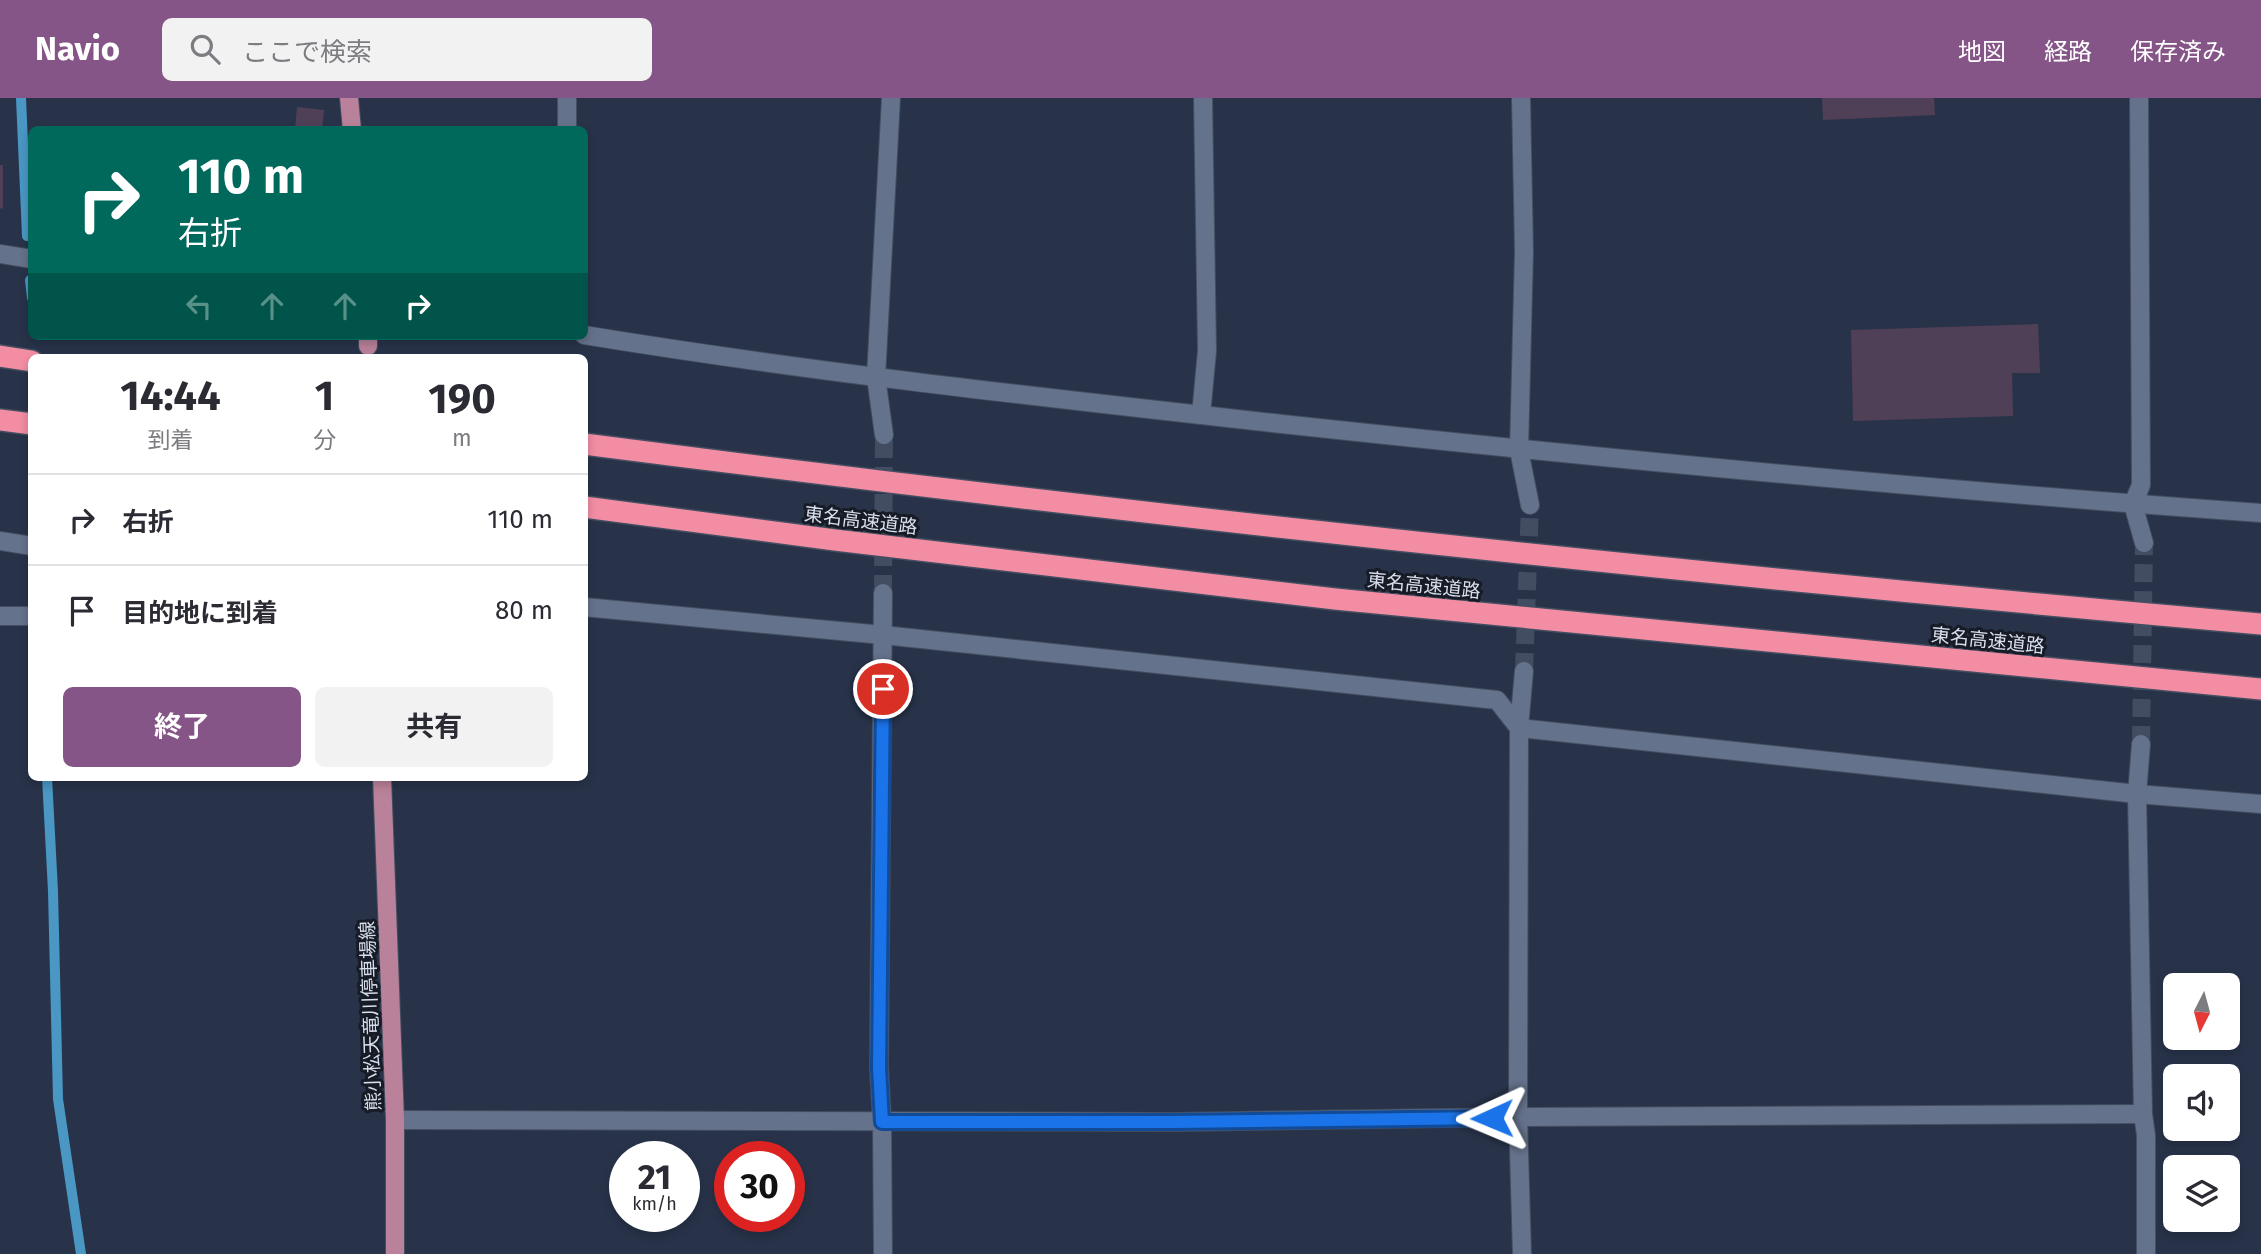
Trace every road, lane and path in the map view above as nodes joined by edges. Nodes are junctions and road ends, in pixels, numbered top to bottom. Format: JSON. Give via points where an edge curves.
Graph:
{"nodes":[{"id":1,"x":349,"y":98,"type":"edge"},
{"id":2,"x":567,"y":98,"type":"edge"},
{"id":3,"x":891,"y":98,"type":"edge"},
{"id":4,"x":1203,"y":98,"type":"edge"},
{"id":5,"x":1521,"y":98,"type":"edge"},
{"id":6,"x":2139,"y":98,"type":"edge"},
{"id":7,"x":352,"y":126,"type":"edge"},
{"id":8,"x":568,"y":126,"type":"edge"},
{"id":9,"x":0,"y":254,"type":"edge"},
{"id":10,"x":28,"y":258,"type":"edge"},
{"id":11,"x":588,"y":336,"type":"edge"},
{"id":12,"x":0,"y":356,"type":"edge"},
{"id":13,"x":28,"y":360,"type":"edge"},
{"id":14,"x":876,"y":377,"type":"junction"},
{"id":15,"x":1201,"y":415,"type":"junction"},
{"id":16,"x":0,"y":420,"type":"edge"},
{"id":17,"x":28,"y":424,"type":"edge"},
{"id":18,"x":884,"y":435,"type":"tunnel mouth"},
{"id":19,"x":588,"y":445,"type":"edge"},
{"id":20,"x":1519,"y":450,"type":"junction"},
{"id":21,"x":2133,"y":504,"type":"junction"},
{"id":22,"x":1530,"y":505,"type":"tunnel mouth"},
{"id":23,"x":588,"y":508,"type":"edge"},
{"id":24,"x":2261,"y":513,"type":"edge"},
{"id":25,"x":0,"y":541,"type":"edge"},
{"id":26,"x":2144,"y":543,"type":"tunnel mouth"},
{"id":27,"x":28,"y":545,"type":"edge"},
{"id":28,"x":883,"y":593,"type":"tunnel mouth"},
{"id":29,"x":588,"y":607,"type":"edge"},
{"id":30,"x":0,"y":616,"type":"edge"},
{"id":31,"x":28,"y":616,"type":"edge"},
{"id":32,"x":2261,"y":624,"type":"edge"},
{"id":33,"x":883,"y":635,"type":"junction"},
{"id":34,"x":1524,"y":671,"type":"tunnel mouth"},
{"id":35,"x":2261,"y":689,"type":"edge"},
{"id":36,"x":1519,"y":728,"type":"junction"},
{"id":37,"x":2141,"y":744,"type":"tunnel mouth"},
{"id":38,"x":382,"y":781,"type":"edge"},
{"id":39,"x":2137,"y":794,"type":"junction"},
{"id":40,"x":2261,"y":804,"type":"edge"},
{"id":41,"x":2143,"y":1114,"type":"junction"},
{"id":42,"x":1518,"y":1118,"type":"junction"},
{"id":43,"x":395,"y":1119,"type":"junction"},
{"id":44,"x":882,"y":1122,"type":"junction"},
{"id":45,"x":395,"y":1254,"type":"edge"},
{"id":46,"x":883,"y":1254,"type":"edge"},
{"id":47,"x":1522,"y":1254,"type":"edge"},
{"id":48,"x":2146,"y":1254,"type":"edge"}],
"edges":[{"from":1,"to":7,"type":"main road"},
{"from":2,"to":8,"type":"street"},
{"from":3,"to":14,"type":"street"},
{"from":4,"to":15,"type":"street","via":[[1207,351]]},
{"from":5,"to":20,"type":"street","via":[[1524,251]]},
{"from":6,"to":21,"type":"street","via":[[2141,485]]},
{"from":9,"to":10,"type":"street"},
{"from":11,"to":14,"type":"street"},
{"from":12,"to":13,"type":"highway"},
{"from":14,"to":15,"type":"street"},
{"from":14,"to":18,"type":"street"},
{"from":15,"to":20,"type":"street"},
{"from":16,"to":17,"type":"highway"},
{"from":19,"to":32,"type":"highway","via":[[1344,536]]},
{"from":20,"to":21,"type":"street"},
{"from":20,"to":22,"type":"street"},
{"from":21,"to":24,"type":"street"},
{"from":21,"to":26,"type":"street"},
{"from":23,"to":35,"type":"highway","name":"東名高速道路","via":[[1335,599]]},
{"from":25,"to":27,"type":"street"},
{"from":28,"to":33,"type":"street"},
{"from":29,"to":33,"type":"street"},
{"from":30,"to":31,"type":"street"},
{"from":33,"to":36,"type":"street","via":[[1497,700]]},
{"from":33,"to":44,"type":"street"},
{"from":34,"to":36,"type":"street"},
{"from":36,"to":39,"type":"street"},
{"from":36,"to":42,"type":"street"},
{"from":37,"to":39,"type":"street"},
{"from":38,"to":43,"type":"main road","name":"熊小松天竜川停車場線"},
{"from":39,"to":40,"type":"street"},
{"from":39,"to":41,"type":"street"},
{"from":41,"to":42,"type":"street"},
{"from":41,"to":48,"type":"street"},
{"from":42,"to":44,"type":"street"},
{"from":42,"to":47,"type":"street"},
{"from":43,"to":44,"type":"street"},
{"from":43,"to":45,"type":"main road","name":"熊小松天竜川停車場線"},
{"from":44,"to":46,"type":"street"}]}
